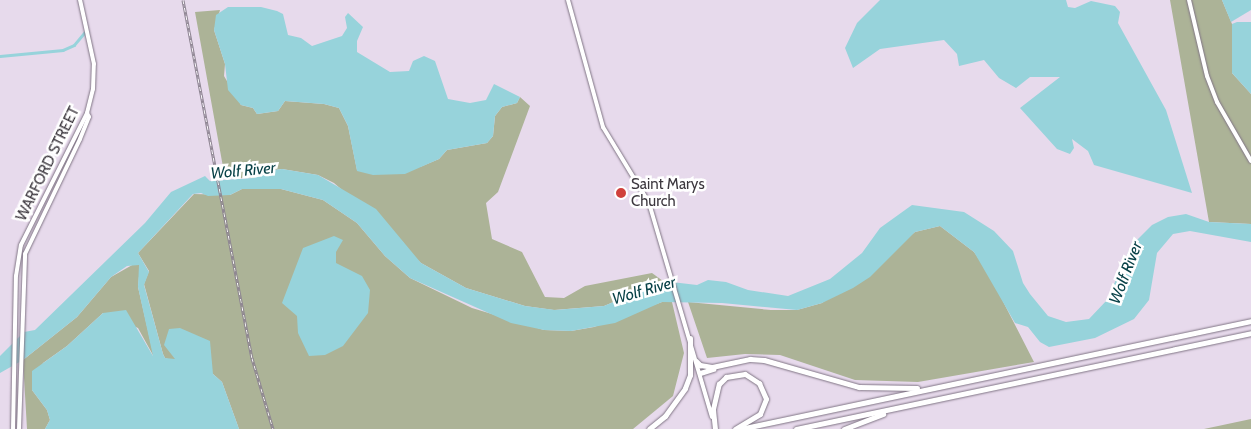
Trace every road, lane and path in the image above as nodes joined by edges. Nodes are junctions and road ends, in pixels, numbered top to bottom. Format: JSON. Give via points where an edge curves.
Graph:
{"nodes":[{"id":1,"x":80,"y":0,"type":"edge"},
{"id":2,"x":568,"y":0,"type":"edge"},
{"id":3,"x":1189,"y":0,"type":"edge"},
{"id":4,"x":87,"y":113,"type":"junction"},
{"id":5,"x":1251,"y":161,"type":"edge"},
{"id":6,"x":1251,"y":321,"type":"edge"},
{"id":7,"x":1251,"y":333,"type":"edge"},
{"id":8,"x":690,"y":338,"type":"junction"},
{"id":9,"x":696,"y":361,"type":"junction"},
{"id":10,"x":736,"y":362,"type":"junction"},
{"id":11,"x":700,"y":374,"type":"junction"},
{"id":12,"x":940,"y":386,"type":"junction"},
{"id":13,"x":918,"y":403,"type":"junction"},
{"id":14,"x":13,"y":427,"type":"edge"},
{"id":15,"x":19,"y":427,"type":"edge"},
{"id":16,"x":648,"y":429,"type":"edge"},
{"id":17,"x":715,"y":429,"type":"edge"},
{"id":18,"x":735,"y":429,"type":"edge"},
{"id":19,"x":740,"y":429,"type":"edge"},
{"id":20,"x":796,"y":429,"type":"edge"},
{"id":21,"x":844,"y":429,"type":"edge"}],
"edges":[{"from":1,"to":4,"type":"main road","name":"WARFORD STREET","via":[[94,64]]},
{"from":2,"to":8,"type":"main road","via":[[603,127],[650,203]]},
{"from":3,"to":5,"type":"main road","via":[[1207,76]]},
{"from":4,"to":14,"type":"main road","name":"WARFORD STREET","via":[[21,245],[16,276]]},
{"from":4,"to":15,"type":"main road","via":[[89,117],[80,139],[25,254]]},
{"from":6,"to":12,"type":"highway"},
{"from":7,"to":13,"type":"highway"},
{"from":8,"to":9,"type":"main road"},
{"from":8,"to":16,"type":"highway","via":[[690,374],[685,388],[665,416]]},
{"from":9,"to":10,"type":"highway","via":[[705,367]]},
{"from":9,"to":11,"type":"main road"},
{"from":10,"to":11,"type":"highway"},
{"from":10,"to":12,"type":"highway","via":[[764,360],[859,387]]},
{"from":11,"to":17,"type":"main road"},
{"from":12,"to":19,"type":"highway"},
{"from":13,"to":20,"type":"highway"},
{"from":13,"to":21,"type":"highway"},
{"from":17,"to":18,"type":"highway","via":[[714,409],[719,384],[726,377],[745,374],[759,383],[766,399],[760,414]]}]}
